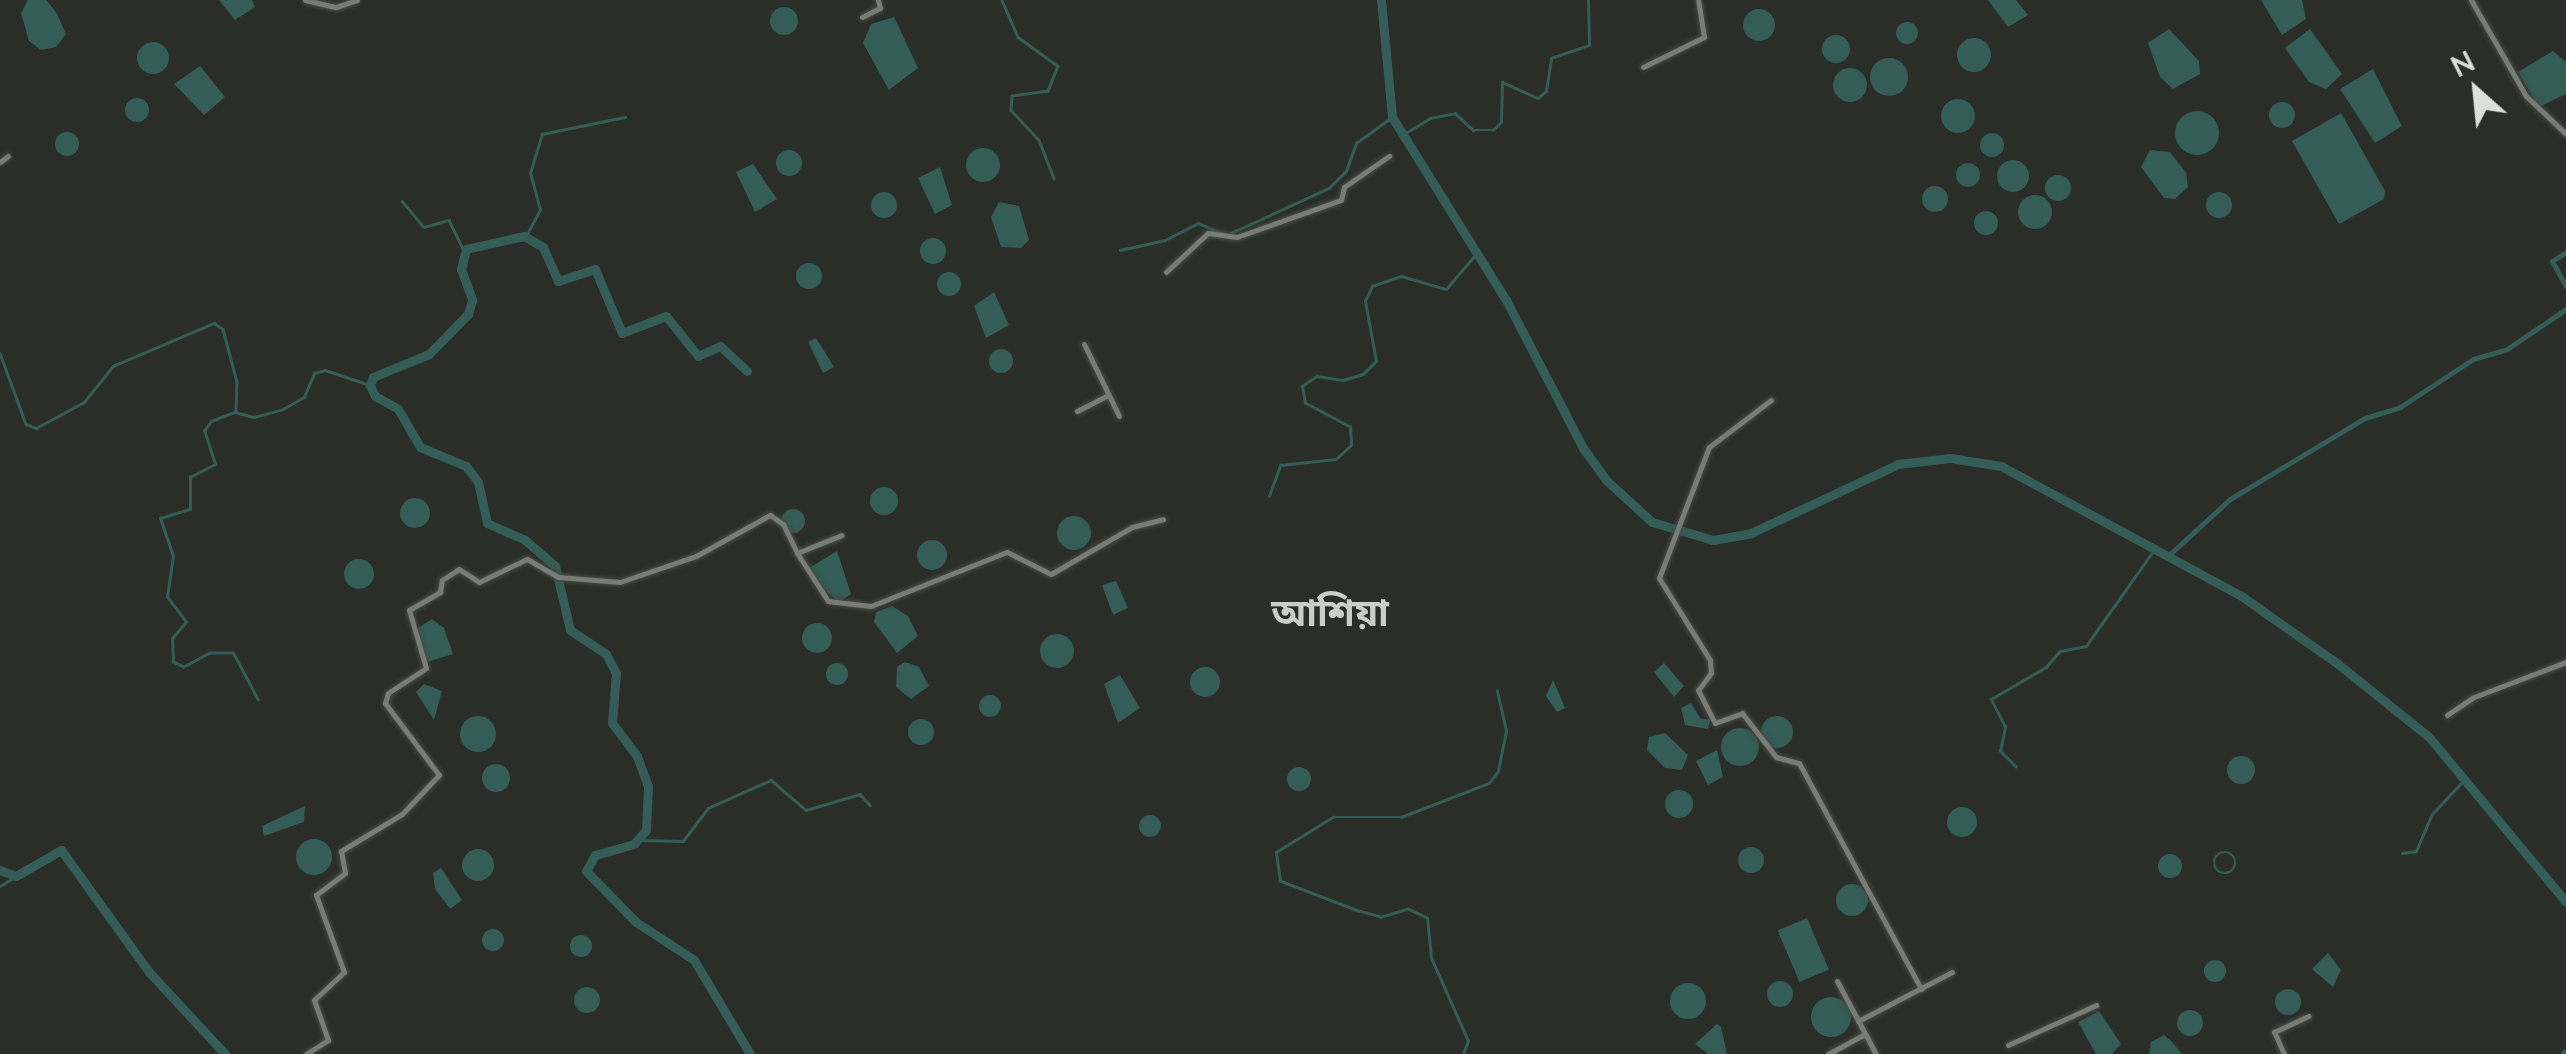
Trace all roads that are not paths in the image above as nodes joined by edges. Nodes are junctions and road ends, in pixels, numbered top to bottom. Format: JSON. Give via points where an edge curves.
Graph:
{"nodes":[{"id":1,"x":305,"y":0,"type":"edge"},
{"id":2,"x":357,"y":0,"type":"edge"},
{"id":3,"x":878,"y":0,"type":"edge"},
{"id":4,"x":1698,"y":0,"type":"edge"},
{"id":5,"x":2471,"y":0,"type":"edge"},
{"id":6,"x":862,"y":17,"type":"dead end"},
{"id":7,"x":1642,"y":67,"type":"dead end"},
{"id":8,"x":2566,"y":134,"type":"edge"},
{"id":9,"x":8,"y":156,"type":"dead end"},
{"id":10,"x":1389,"y":156,"type":"dead end"},
{"id":11,"x":0,"y":162,"type":"edge"},
{"id":12,"x":1166,"y":272,"type":"dead end"},
{"id":13,"x":1084,"y":344,"type":"dead end"},
{"id":14,"x":1107,"y":396,"type":"junction"},
{"id":15,"x":1771,"y":400,"type":"dead end"},
{"id":16,"x":1077,"y":411,"type":"dead end"},
{"id":17,"x":1119,"y":416,"type":"dead end"},
{"id":18,"x":1163,"y":519,"type":"dead end"},
{"id":19,"x":842,"y":536,"type":"dead end"},
{"id":20,"x":798,"y":553,"type":"junction"},
{"id":21,"x":2566,"y":662,"type":"edge"},
{"id":22,"x":2447,"y":715,"type":"dead end"},
{"id":23,"x":1952,"y":972,"type":"dead end"},
{"id":24,"x":1837,"y":981,"type":"dead end"},
{"id":25,"x":1921,"y":989,"type":"junction"},
{"id":26,"x":2096,"y":1005,"type":"dead end"},
{"id":27,"x":2308,"y":1016,"type":"dead end"},
{"id":28,"x":1858,"y":1021,"type":"junction"},
{"id":29,"x":1865,"y":1034,"type":"junction"},
{"id":30,"x":2008,"y":1044,"type":"dead end"},
{"id":31,"x":306,"y":1054,"type":"edge"},
{"id":32,"x":1828,"y":1054,"type":"edge"},
{"id":33,"x":1876,"y":1054,"type":"edge"},
{"id":34,"x":2284,"y":1054,"type":"edge"}],
"edges":[{"from":1,"to":2,"type":"street","via":[[336,8]]},
{"from":3,"to":6,"type":"street","via":[[880,8]]},
{"from":4,"to":7,"type":"street","via":[[1704,36]]},
{"from":5,"to":8,"type":"street","via":[[2526,96]]},
{"from":9,"to":11,"type":"street"},
{"from":10,"to":12,"type":"street","via":[[1344,187],[1341,200],[1237,237],[1208,233]]},
{"from":13,"to":14,"type":"street"},
{"from":14,"to":16,"type":"street"},
{"from":14,"to":17,"type":"street"},
{"from":15,"to":25,"type":"street","via":[[1710,447],[1659,578],[1710,660],[1712,673],[1699,696],[1715,723],[1742,713],[1776,757],[1799,763]]},
{"from":18,"to":20,"type":"street","via":[[1132,528],[1050,574],[1006,552],[870,606],[828,602]]},
{"from":19,"to":20,"type":"street"},
{"from":20,"to":31,"type":"street","via":[[783,524],[770,516],[672,566],[655,565],[620,582],[558,577],[527,559],[479,582],[459,569],[406,615],[426,668],[388,693],[385,703],[438,775],[402,814],[341,851],[344,873],[316,895],[344,972],[314,1000],[328,1040]]},
{"from":21,"to":22,"type":"street","via":[[2474,697]]},
{"from":23,"to":25,"type":"street"},
{"from":24,"to":28,"type":"street"},
{"from":25,"to":28,"type":"street"},
{"from":26,"to":30,"type":"street"},
{"from":27,"to":34,"type":"street","via":[[2274,1032]]},
{"from":28,"to":29,"type":"street"},
{"from":29,"to":32,"type":"street"},
{"from":29,"to":33,"type":"street"}]}
